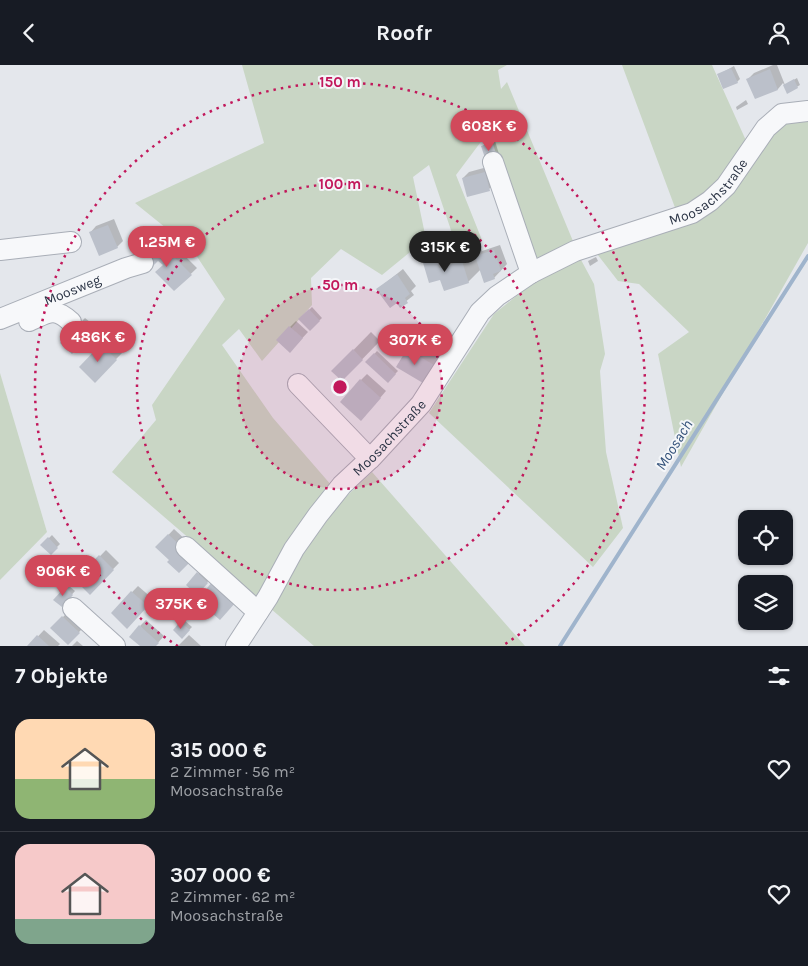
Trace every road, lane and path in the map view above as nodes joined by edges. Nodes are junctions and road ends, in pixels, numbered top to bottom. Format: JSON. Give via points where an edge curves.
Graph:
{"nodes":[{"id":1,"x":808,"y":111,"type":"edge"},
{"id":2,"x":493,"y":162,"type":"dead end"},
{"id":3,"x":71,"y":242,"type":"dead end"},
{"id":4,"x":0,"y":250,"type":"edge"},
{"id":5,"x":143,"y":263,"type":"dead end"},
{"id":6,"x":532,"y":273,"type":"junction"},
{"id":7,"x":0,"y":319,"type":"edge"},
{"id":8,"x":71,"y":322,"type":"dead end"},
{"id":9,"x":0,"y":330,"type":"edge"},
{"id":10,"x":298,"y":384,"type":"dead end"},
{"id":11,"x":370,"y":459,"type":"junction"},
{"id":12,"x":186,"y":547,"type":"dead end"},
{"id":13,"x":73,"y":608,"type":"dead end"},
{"id":14,"x":258,"y":612,"type":"junction"},
{"id":15,"x":115,"y":646,"type":"edge"},
{"id":16,"x":236,"y":646,"type":"edge"}],
"edges":[{"from":1,"to":6,"type":"street","name":"Moosachstraße","via":[[782,114],[766,128],[726,186],[692,213],[575,251]]},
{"from":2,"to":6,"type":"street"},
{"from":3,"to":4,"type":"street"},
{"from":5,"to":7,"type":"street","name":"Moosweg"},
{"from":6,"to":11,"type":"street","name":"Moosachstraße","via":[[497,296],[480,313],[421,404]]},
{"from":8,"to":9,"type":"street","via":[[58,312],[52,312],[2,332]]},
{"from":10,"to":11,"type":"street"},
{"from":11,"to":14,"type":"street","name":"Moosachstraße","via":[[342,485],[318,515],[294,549]]},
{"from":12,"to":14,"type":"street"},
{"from":13,"to":15,"type":"street"},
{"from":14,"to":16,"type":"street","name":"Moosachstraße"}]}
